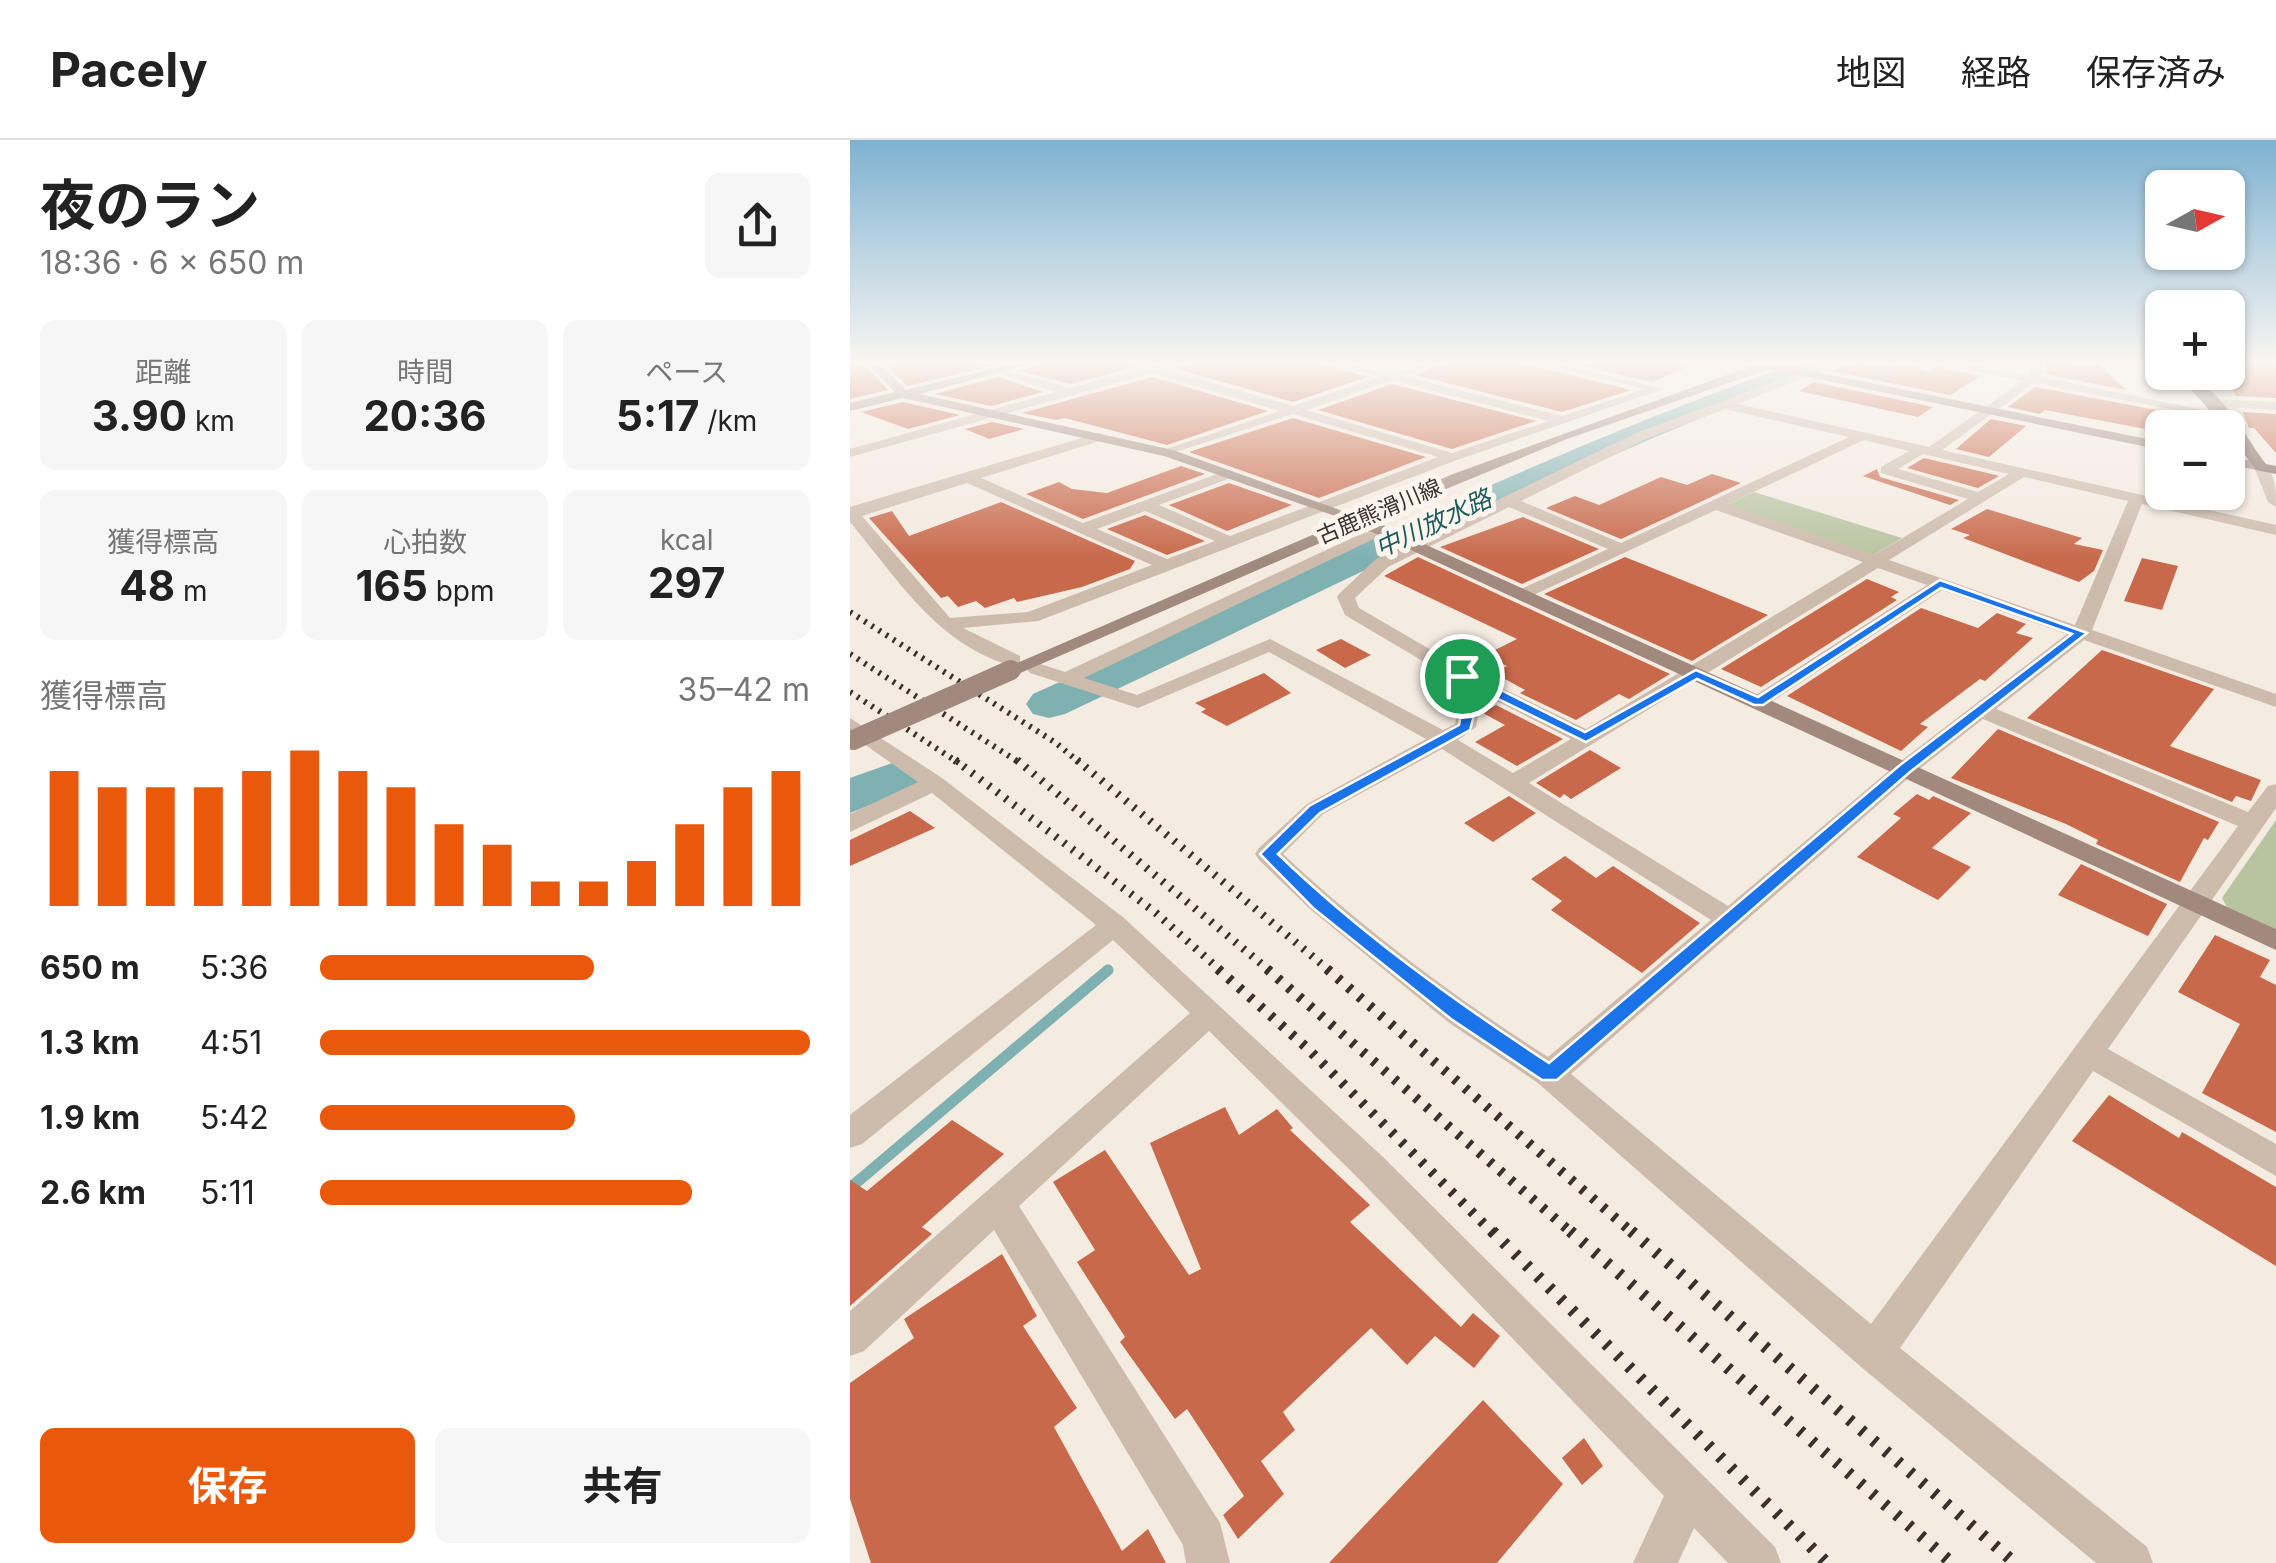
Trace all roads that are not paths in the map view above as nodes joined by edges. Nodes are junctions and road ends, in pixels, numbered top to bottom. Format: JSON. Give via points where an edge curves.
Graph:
{"nodes":[{"id":1,"x":942,"y":427,"type":"edge"},
{"id":2,"x":1053,"y":427,"type":"edge"},
{"id":3,"x":1241,"y":427,"type":"edge"},
{"id":4,"x":1352,"y":427,"type":"edge"},
{"id":5,"x":1534,"y":427,"type":"edge"},
{"id":6,"x":1591,"y":427,"type":"edge"},
{"id":7,"x":1663,"y":427,"type":"edge"},
{"id":8,"x":1824,"y":427,"type":"edge"},
{"id":9,"x":1963,"y":427,"type":"edge"},
{"id":10,"x":2071,"y":427,"type":"edge"},
{"id":11,"x":2234,"y":427,"type":"edge"},
{"id":12,"x":1862,"y":436,"type":"junction"},
{"id":13,"x":1098,"y":437,"type":"junction"},
{"id":14,"x":2145,"y":443,"type":"edge"},
{"id":15,"x":1927,"y":450,"type":"junction"},
{"id":16,"x":850,"y":453,"type":"edge"},
{"id":17,"x":1168,"y":453,"type":"junction"},
{"id":18,"x":1452,"y":456,"type":"junction"},
{"id":19,"x":2268,"y":468,"type":"edge"},
{"id":20,"x":2022,"y":472,"type":"junction"},
{"id":21,"x":1228,"y":474,"type":"junction"},
{"id":22,"x":969,"y":478,"type":"junction"},
{"id":23,"x":1981,"y":498,"type":"junction"},
{"id":24,"x":2136,"y":499,"type":"junction"},
{"id":25,"x":1509,"y":501,"type":"junction"},
{"id":26,"x":2276,"y":502,"type":"edge"},
{"id":27,"x":1145,"y":505,"type":"junction"},
{"id":28,"x":1320,"y":505,"type":"junction"},
{"id":29,"x":1715,"y":505,"type":"junction"},
{"id":30,"x":851,"y":513,"type":"edge"},
{"id":31,"x":1343,"y":514,"type":"dead end"},
{"id":32,"x":1084,"y":528,"type":"junction"},
{"id":33,"x":1379,"y":528,"type":"joint"},
{"id":34,"x":2276,"y":530,"type":"edge"},
{"id":35,"x":1228,"y":541,"type":"junction"},
{"id":36,"x":1415,"y":545,"type":"junction"},
{"id":37,"x":1622,"y":549,"type":"junction"},
{"id":38,"x":1877,"y":561,"type":"junction"},
{"id":39,"x":1166,"y":565,"type":"junction"},
{"id":40,"x":1940,"y":584,"type":"junction"},
{"id":41,"x":1525,"y":594,"type":"junction"},
{"id":42,"x":944,"y":624,"type":"junction"},
{"id":43,"x":2080,"y":633,"type":"junction"},
{"id":44,"x":1012,"y":665,"type":"junction"},
{"id":45,"x":1037,"y":668,"type":"dead end"},
{"id":46,"x":1696,"y":674,"type":"junction"},
{"id":47,"x":1462,"y":676,"type":"junction"},
{"id":48,"x":1070,"y":680,"type":"junction"},
{"id":49,"x":2276,"y":701,"type":"edge"},
{"id":50,"x":1758,"y":702,"type":"junction"},
{"id":51,"x":1981,"y":710,"type":"junction"},
{"id":52,"x":851,"y":735,"type":"edge"},
{"id":53,"x":1442,"y":738,"type":"junction"},
{"id":54,"x":1586,"y":738,"type":"junction"},
{"id":55,"x":1905,"y":768,"type":"junction"},
{"id":56,"x":934,"y":783,"type":"junction"},
{"id":57,"x":1512,"y":784,"type":"junction"},
{"id":58,"x":2276,"y":791,"type":"edge"},
{"id":59,"x":2253,"y":822,"type":"junction"},
{"id":60,"x":850,"y":824,"type":"edge"},
{"id":61,"x":2194,"y":903,"type":"junction"},
{"id":62,"x":1729,"y":920,"type":"junction"},
{"id":63,"x":1114,"y":926,"type":"junction"},
{"id":64,"x":2276,"y":940,"type":"edge"},
{"id":65,"x":1209,"y":1013,"type":"junction"},
{"id":66,"x":2088,"y":1052,"type":"junction"},
{"id":67,"x":1550,"y":1074,"type":"junction"},
{"id":68,"x":850,"y":1134,"type":"edge"},
{"id":69,"x":2276,"y":1161,"type":"edge"},
{"id":70,"x":996,"y":1202,"type":"junction"},
{"id":71,"x":850,"y":1337,"type":"edge"},
{"id":72,"x":1874,"y":1352,"type":"junction"},
{"id":73,"x":1688,"y":1492,"type":"junction"},
{"id":74,"x":1208,"y":1563,"type":"edge"},
{"id":75,"x":1655,"y":1563,"type":"edge"},
{"id":76,"x":1759,"y":1563,"type":"edge"},
{"id":77,"x":2131,"y":1563,"type":"edge"}],
"edges":[{"from":1,"to":16,"type":"street"},
{"from":2,"to":13,"type":"main road"},
{"from":3,"to":17,"type":"street"},
{"from":4,"to":18,"type":"street"},
{"from":5,"to":18,"type":"street"},
{"from":6,"to":44,"type":"main road","name":"古鹿熊滑川線","via":[[1458,476]]},
{"from":7,"to":25,"type":"street"},
{"from":8,"to":12,"type":"street"},
{"from":9,"to":15,"type":"street"},
{"from":10,"to":14,"type":"main road","name":"古鹿熊滑川線"},
{"from":11,"to":19,"type":"main road"},
{"from":12,"to":15,"type":"street"},
{"from":12,"to":29,"type":"street"},
{"from":13,"to":17,"type":"main road"},
{"from":13,"to":22,"type":"street"},
{"from":15,"to":20,"type":"street"},
{"from":15,"to":23,"type":"street","via":[[1886,470]]},
{"from":17,"to":21,"type":"main road"},
{"from":18,"to":28,"type":"street"},
{"from":19,"to":26,"type":"street"},
{"from":20,"to":23,"type":"street"},
{"from":20,"to":24,"type":"street"},
{"from":21,"to":27,"type":"street"},
{"from":21,"to":28,"type":"main road"},
{"from":22,"to":30,"type":"street"},
{"from":22,"to":32,"type":"street"},
{"from":23,"to":38,"type":"street"},
{"from":24,"to":34,"type":"street"},
{"from":24,"to":43,"type":"street"},
{"from":25,"to":36,"type":"street"},
{"from":25,"to":37,"type":"street"},
{"from":27,"to":32,"type":"street"},
{"from":27,"to":35,"type":"street"},
{"from":28,"to":31,"type":"main road"},
{"from":28,"to":35,"type":"street"},
{"from":29,"to":37,"type":"street"},
{"from":29,"to":38,"type":"street"},
{"from":30,"to":42,"type":"street"},
{"from":32,"to":39,"type":"street"},
{"from":33,"to":36,"type":"main road"},
{"from":33,"to":48,"type":"street"},
{"from":35,"to":39,"type":"street"},
{"from":36,"to":41,"type":"main road"},
{"from":36,"to":47,"type":"street","via":[[1382,563],[1346,597],[1350,611]]},
{"from":37,"to":41,"type":"street"},
{"from":38,"to":40,"type":"street"},
{"from":38,"to":46,"type":"street"},
{"from":39,"to":42,"type":"street","via":[[1031,618]]},
{"from":40,"to":43,"type":"street"},
{"from":40,"to":50,"type":"street"},
{"from":41,"to":46,"type":"main road"},
{"from":42,"to":44,"type":"street"},
{"from":43,"to":49,"type":"street"},
{"from":43,"to":51,"type":"street"},
{"from":44,"to":52,"type":"main road","name":"古鹿熊滑川線","bridge":true},
{"from":45,"to":48,"type":"street"},
{"from":46,"to":50,"type":"main road"},
{"from":46,"to":54,"type":"street"},
{"from":47,"to":53,"type":"street","via":[[1470,704],[1465,727]]},
{"from":47,"to":54,"type":"street"},
{"from":48,"to":53,"type":"street","via":[[1138,702],[1270,645]]},
{"from":50,"to":55,"type":"main road"},
{"from":51,"to":55,"type":"street"},
{"from":51,"to":59,"type":"street"},
{"from":52,"to":56,"type":"street"},
{"from":53,"to":57,"type":"street"},
{"from":53,"to":67,"type":"street","via":[[1314,810],[1268,854],[1319,904],[1458,1014]]},
{"from":54,"to":57,"type":"street"},
{"from":55,"to":61,"type":"main road"},
{"from":55,"to":62,"type":"street"},
{"from":56,"to":60,"type":"street"},
{"from":56,"to":63,"type":"street"},
{"from":57,"to":62,"type":"street"},
{"from":58,"to":59,"type":"street"},
{"from":59,"to":61,"type":"street"},
{"from":61,"to":64,"type":"main road"},
{"from":61,"to":66,"type":"street"},
{"from":62,"to":67,"type":"street"},
{"from":63,"to":65,"type":"street"},
{"from":63,"to":68,"type":"street"},
{"from":65,"to":70,"type":"street"},
{"from":65,"to":73,"type":"street","via":[[1372,1168]]},
{"from":66,"to":69,"type":"street"},
{"from":66,"to":72,"type":"street"},
{"from":67,"to":72,"type":"street"},
{"from":70,"to":71,"type":"street"},
{"from":70,"to":74,"type":"street","via":[[1204,1539]]},
{"from":72,"to":77,"type":"street"},
{"from":73,"to":75,"type":"street"},
{"from":73,"to":76,"type":"street"}]}
